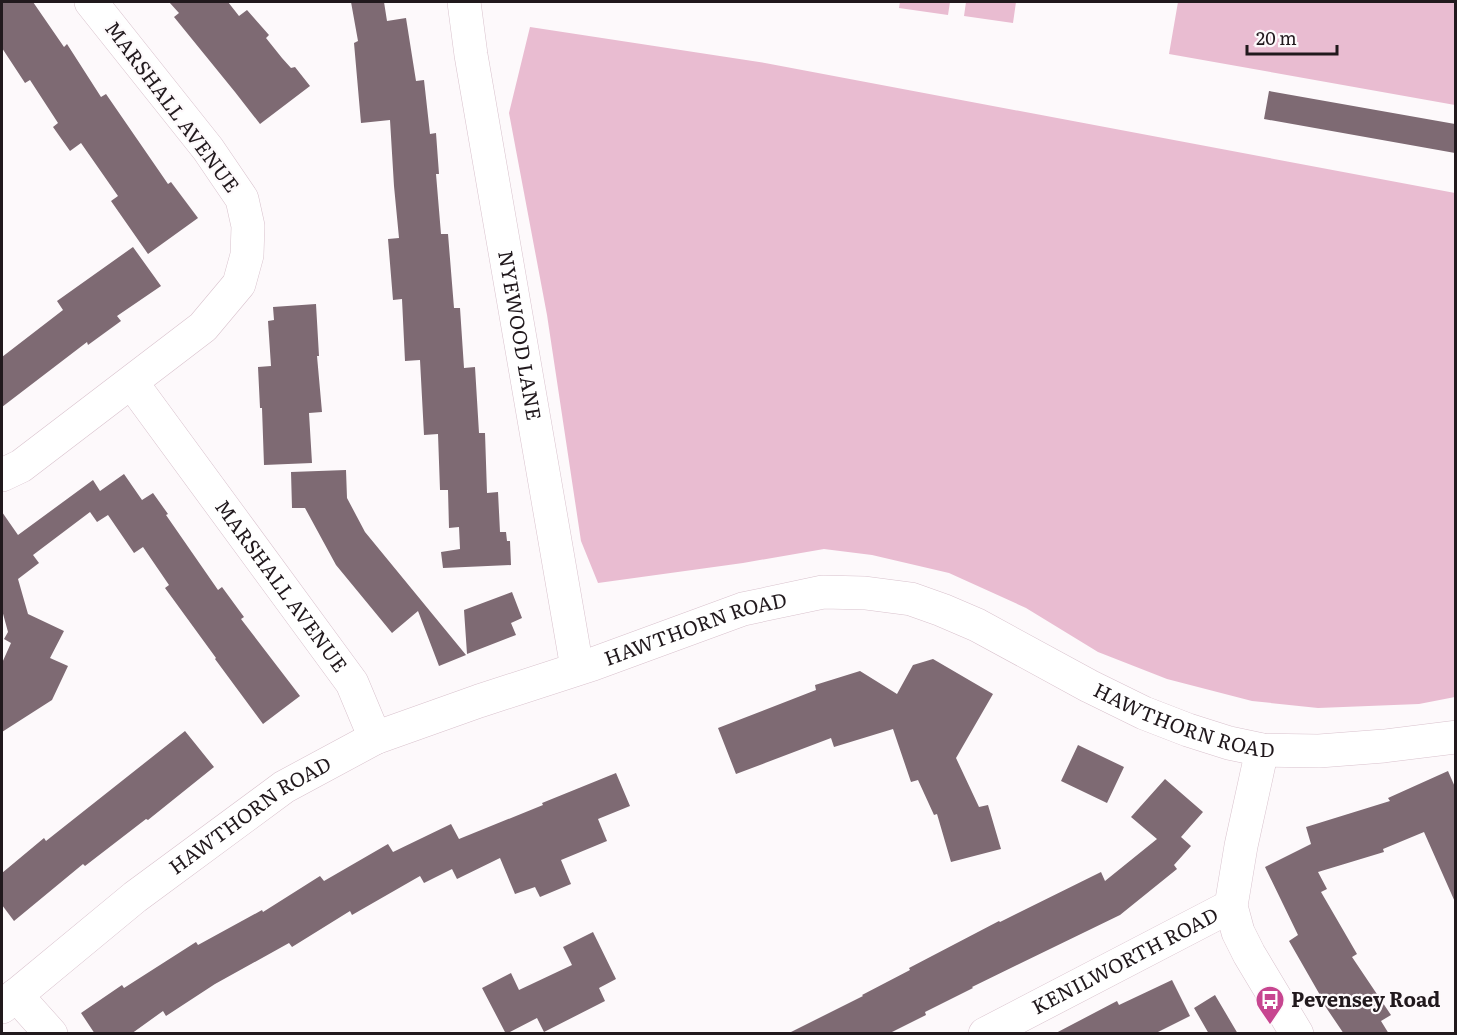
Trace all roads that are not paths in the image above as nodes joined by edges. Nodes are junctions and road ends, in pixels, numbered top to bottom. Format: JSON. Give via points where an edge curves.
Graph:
{"nodes":[{"id":1,"x":91,"y":2,"type":"edge"},
{"id":2,"x":464,"y":2,"type":"edge"},
{"id":3,"x":132,"y":383,"type":"junction"},
{"id":4,"x":2,"y":475,"type":"edge"},
{"id":5,"x":577,"y":668,"type":"junction"},
{"id":6,"x":1455,"y":737,"type":"edge"},
{"id":7,"x":375,"y":738,"type":"junction"},
{"id":8,"x":1262,"y":750,"type":"junction"},
{"id":9,"x":1231,"y":906,"type":"junction"},
{"id":10,"x":9,"y":1001,"type":"edge"},
{"id":11,"x":51,"y":1034,"type":"edge"},
{"id":12,"x":985,"y":1034,"type":"edge"},
{"id":13,"x":1297,"y":1034,"type":"edge"}],
"edges":[{"from":1,"to":3,"type":"street","name":"MARSHALL AVENUE","via":[[208,149],[242,199],[248,226],[247,255],[239,284],[203,327]]},
{"from":2,"to":5,"type":"street","name":"NYEWOOD LANE"},
{"from":3,"to":4,"type":"street","name":"MARSHALL AVENUE","via":[[21,466]]},
{"from":3,"to":7,"type":"street","name":"MARSHALL AVENUE","via":[[352,683]]},
{"from":5,"to":7,"type":"street","name":"HAWTHORN ROAD"},
{"from":5,"to":8,"type":"street","name":"HAWTHORN ROAD","via":[[743,609],[823,592],[865,593],[911,599],[942,610],[1144,713],[1229,743]]},
{"from":6,"to":8,"type":"street","name":"HAWTHORN ROAD","via":[[1319,751]]},
{"from":7,"to":10,"type":"street","name":"HAWTHORN ROAD","via":[[284,788],[135,897]]},
{"from":8,"to":9,"type":"street"},
{"from":9,"to":12,"type":"street","name":"KENILWORTH ROAD"},
{"from":9,"to":13,"type":"street","via":[[1249,954]]},
{"from":10,"to":11,"type":"street"}]}
